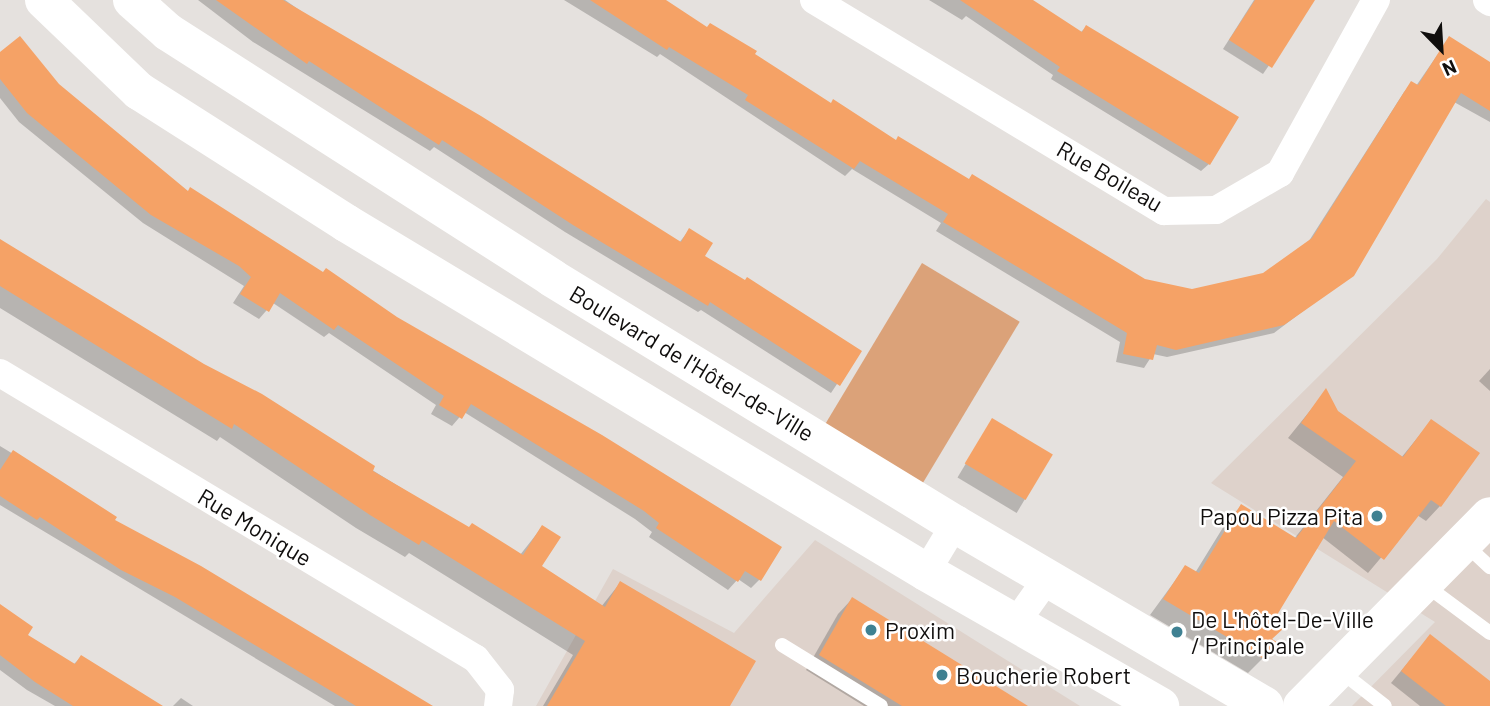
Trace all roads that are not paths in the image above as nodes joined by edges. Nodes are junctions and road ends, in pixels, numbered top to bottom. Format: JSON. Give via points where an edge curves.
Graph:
{"nodes":[{"id":1,"x":44,"y":0,"type":"edge"},
{"id":2,"x":132,"y":0,"type":"edge"},
{"id":3,"x":814,"y":0,"type":"edge"},
{"id":4,"x":1376,"y":0,"type":"edge"},
{"id":5,"x":0,"y":373,"type":"edge"},
{"id":6,"x":1490,"y":516,"type":"edge"},
{"id":7,"x":955,"y":524,"type":"junction"},
{"id":8,"x":1462,"y":542,"type":"junction"},
{"id":9,"x":1490,"y":567,"type":"edge"},
{"id":10,"x":926,"y":572,"type":"junction"},
{"id":11,"x":1049,"y":576,"type":"junction"},
{"id":12,"x":1422,"y":583,"type":"junction"},
{"id":13,"x":1017,"y":621,"type":"junction"},
{"id":14,"x":1490,"y":634,"type":"edge"},
{"id":15,"x":782,"y":645,"type":"dead end"},
{"id":16,"x":1338,"y":669,"type":"junction"},
{"id":17,"x":499,"y":698,"type":"edge"},
{"id":18,"x":881,"y":706,"type":"edge"},
{"id":19,"x":1160,"y":706,"type":"edge"},
{"id":20,"x":1265,"y":706,"type":"edge"},
{"id":21,"x":1302,"y":706,"type":"edge"},
{"id":22,"x":1385,"y":706,"type":"edge"}],
"edges":[{"from":1,"to":10,"type":"street","via":[[139,91],[346,223]]},
{"from":2,"to":7,"type":"street","name":"Boulevard de l'Hôtel-de-Ville","via":[[168,33],[552,278]]},
{"from":3,"to":4,"type":"street","name":"Rue Boileau","via":[[1164,211],[1216,210],[1280,173]]},
{"from":5,"to":17,"type":"street","name":"Rue Monique","via":[[476,659]]},
{"from":6,"to":8,"type":"street"},
{"from":7,"to":10,"type":"street"},
{"from":7,"to":11,"type":"street","name":"Boulevard de l'Hôtel-de-Ville"},
{"from":8,"to":9,"type":"lane"},
{"from":8,"to":12,"type":"street"},
{"from":10,"to":13,"type":"street"},
{"from":11,"to":13,"type":"street"},
{"from":11,"to":20,"type":"street","name":"Boulevard de l'Hôtel-de-Ville"},
{"from":12,"to":14,"type":"lane"},
{"from":12,"to":16,"type":"street"},
{"from":13,"to":19,"type":"street"},
{"from":15,"to":18,"type":"lane"},
{"from":16,"to":21,"type":"street"},
{"from":16,"to":22,"type":"lane"}]}
